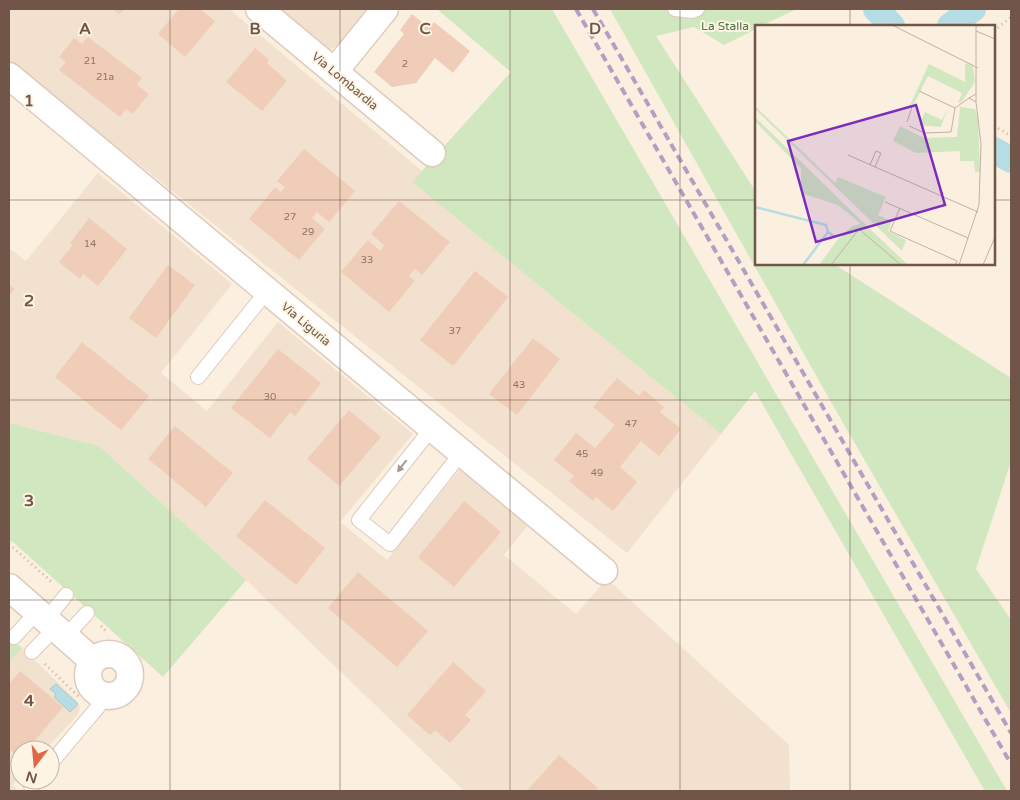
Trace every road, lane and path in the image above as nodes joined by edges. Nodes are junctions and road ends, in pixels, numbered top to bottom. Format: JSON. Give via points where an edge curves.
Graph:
{"nodes":[{"id":1,"x":259,"y":9,"type":"edge"},
{"id":2,"x":385,"y":9,"type":"edge"},
{"id":3,"x":675,"y":9,"type":"edge"},
{"id":4,"x":697,"y":9,"type":"edge"},
{"id":5,"x":1011,"y":17,"type":"edge"},
{"id":6,"x":995,"y":30,"type":"edge"},
{"id":7,"x":334,"y":72,"type":"junction"},
{"id":8,"x":9,"y":76,"type":"edge"},
{"id":9,"x":995,"y":127,"type":"edge"},
{"id":10,"x":1011,"y":136,"type":"edge"},
{"id":11,"x":432,"y":153,"type":"dead end"},
{"id":12,"x":267,"y":290,"type":"junction"},
{"id":13,"x":198,"y":377,"type":"dead end"},
{"id":14,"x":432,"y":428,"type":"junction"},
{"id":15,"x":462,"y":452,"type":"junction"},
{"id":16,"x":604,"y":571,"type":"dead end"},
{"id":17,"x":9,"y":586,"type":"edge"},
{"id":18,"x":66,"y":595,"type":"dead end"},
{"id":19,"x":87,"y":613,"type":"dead end"},
{"id":20,"x":51,"y":624,"type":"junction"},
{"id":21,"x":14,"y":637,"type":"dead end"},
{"id":22,"x":32,"y":652,"type":"joint"},
{"id":23,"x":93,"y":661,"type":"junction"},
{"id":24,"x":99,"y":701,"type":"junction"},
{"id":25,"x":60,"y":751,"type":"edge"}],
"edges":[{"from":1,"to":7,"type":"street","name":"Via Lombardia"},
{"from":2,"to":7,"type":"street"},
{"from":3,"to":4,"type":"lane"},
{"from":5,"to":6,"type":"path"},
{"from":7,"to":11,"type":"street","name":"Via Lombardia"},
{"from":8,"to":12,"type":"street","name":"Via Liguria"},
{"from":9,"to":10,"type":"path"},
{"from":12,"to":13,"type":"lane"},
{"from":12,"to":14,"type":"street","name":"Via Liguria"},
{"from":14,"to":15,"type":"street","name":"Via Liguria"},
{"from":14,"to":15,"type":"lane","one_way":true,"via":[[359,520],[390,544]]},
{"from":15,"to":16,"type":"street","name":"Via Liguria"},
{"from":17,"to":20,"type":"street"},
{"from":18,"to":20,"type":"lane"},
{"from":19,"to":20,"type":"lane"},
{"from":20,"to":21,"type":"lane"},
{"from":20,"to":22,"type":"lane"},
{"from":20,"to":23,"type":"street"},
{"from":22,"to":24,"type":"path","via":[[82,700]]},
{"from":23,"to":24,"type":"street","via":[[88,679]]},
{"from":23,"to":24,"type":"street","via":[[111,654],[122,660],[129,670],[128,683],[120,694],[106,696]]},
{"from":24,"to":25,"type":"lane"}]}
